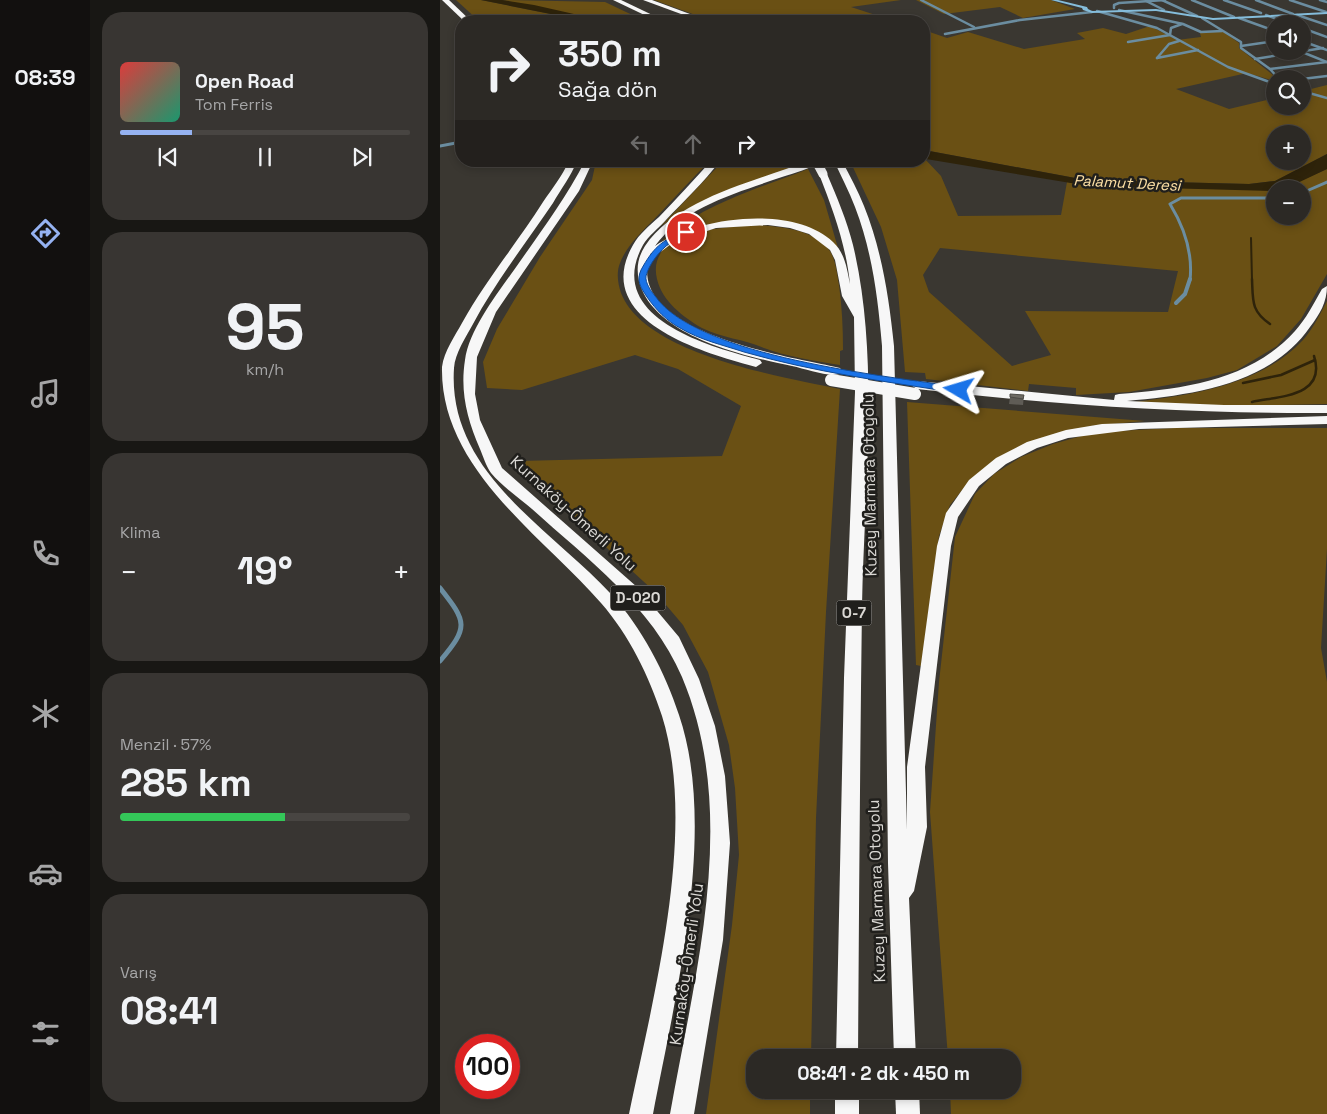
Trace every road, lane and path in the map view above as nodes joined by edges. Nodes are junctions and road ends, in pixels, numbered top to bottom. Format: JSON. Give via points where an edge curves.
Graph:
{"nodes":[{"id":1,"x":445,"y":0,"type":"edge"},
{"id":2,"x":616,"y":0,"type":"edge"},
{"id":3,"x":636,"y":0,"type":"edge"},
{"id":4,"x":646,"y":0,"type":"edge"},
{"id":5,"x":921,"y":0,"type":"edge"},
{"id":6,"x":1053,"y":0,"type":"edge"},
{"id":7,"x":1145,"y":0,"type":"edge"},
{"id":8,"x":1164,"y":0,"type":"edge"},
{"id":9,"x":1192,"y":0,"type":"edge"},
{"id":10,"x":1224,"y":0,"type":"edge"},
{"id":11,"x":1256,"y":0,"type":"edge"},
{"id":12,"x":1290,"y":0,"type":"edge"},
{"id":13,"x":1320,"y":0,"type":"edge"},
{"id":14,"x":1327,"y":2,"type":"edge"},
{"id":15,"x":1085,"y":8,"type":"junction"},
{"id":16,"x":1117,"y":9,"type":"junction"},
{"id":17,"x":1096,"y":10,"type":"junction"},
{"id":18,"x":1164,"y":10,"type":"junction"},
{"id":19,"x":446,"y":12,"type":"dead end"},
{"id":20,"x":1327,"y":12,"type":"edge"},
{"id":21,"x":1260,"y":13,"type":"junction"},
{"id":22,"x":1295,"y":14,"type":"junction"},
{"id":23,"x":461,"y":15,"type":"edge"},
{"id":24,"x":649,"y":15,"type":"edge"},
{"id":25,"x":668,"y":15,"type":"edge"},
{"id":26,"x":689,"y":15,"type":"edge"},
{"id":27,"x":1053,"y":15,"type":"junction"},
{"id":28,"x":1266,"y":15,"type":"junction"},
{"id":29,"x":1200,"y":17,"type":"junction"},
{"id":30,"x":1236,"y":17,"type":"junction"},
{"id":31,"x":455,"y":20,"type":"edge"},
{"id":32,"x":1183,"y":24,"type":"junction"},
{"id":33,"x":1327,"y":24,"type":"edge"},
{"id":34,"x":974,"y":27,"type":"junction"},
{"id":35,"x":1266,"y":28,"type":"edge"},
{"id":36,"x":1222,"y":31,"type":"junction"},
{"id":37,"x":1311,"y":31,"type":"edge"},
{"id":38,"x":1327,"y":33,"type":"edge"},
{"id":39,"x":945,"y":34,"type":"dead end"},
{"id":40,"x":1319,"y":34,"type":"junction"},
{"id":41,"x":1170,"y":35,"type":"junction"},
{"id":42,"x":1327,"y":37,"type":"edge"},
{"id":43,"x":1179,"y":41,"type":"junction"},
{"id":44,"x":1128,"y":42,"type":"dead end"},
{"id":45,"x":1266,"y":42,"type":"edge"},
{"id":46,"x":1311,"y":44,"type":"edge"},
{"id":47,"x":1241,"y":46,"type":"junction"},
{"id":48,"x":1323,"y":48,"type":"junction"},
{"id":49,"x":1198,"y":50,"type":"junction"},
{"id":50,"x":1311,"y":50,"type":"edge"},
{"id":51,"x":1327,"y":50,"type":"edge"},
{"id":52,"x":1311,"y":56,"type":"edge"},
{"id":53,"x":1266,"y":57,"type":"edge"},
{"id":54,"x":1256,"y":59,"type":"junction"},
{"id":55,"x":1327,"y":62,"type":"edge"},
{"id":56,"x":1270,"y":69,"type":"joint"},
{"id":57,"x":1327,"y":76,"type":"edge"},
{"id":58,"x":1253,"y":78,"type":"junction"},
{"id":59,"x":1311,"y":78,"type":"edge"},
{"id":60,"x":1266,"y":79,"type":"edge"},
{"id":61,"x":1266,"y":82,"type":"edge"},
{"id":62,"x":1311,"y":94,"type":"edge"},
{"id":63,"x":1327,"y":98,"type":"edge"},
{"id":64,"x":455,"y":143,"type":"edge"},
{"id":65,"x":440,"y":146,"type":"edge"},
{"id":66,"x":569,"y":167,"type":"edge"},
{"id":67,"x":586,"y":167,"type":"edge"},
{"id":68,"x":710,"y":167,"type":"edge"},
{"id":69,"x":813,"y":167,"type":"edge"},
{"id":70,"x":820,"y":167,"type":"edge"},
{"id":71,"x":841,"y":167,"type":"edge"},
{"id":72,"x":1327,"y":182,"type":"edge"},
{"id":73,"x":1311,"y":189,"type":"edge"},
{"id":74,"x":1266,"y":198,"type":"edge"},
{"id":75,"x":642,"y":277,"type":"junction"},
{"id":76,"x":1327,"y":289,"type":"edge"},
{"id":77,"x":1176,"y":303,"type":"dead end"},
{"id":78,"x":862,"y":327,"type":"junction"},
{"id":79,"x":833,"y":375,"type":"junction"},
{"id":80,"x":916,"y":389,"type":"junction"},
{"id":81,"x":1038,"y":399,"type":"junction"},
{"id":82,"x":1327,"y":410,"type":"edge"},
{"id":83,"x":1320,"y":420,"type":"edge"},
{"id":84,"x":440,"y":588,"type":"edge"},
{"id":85,"x":440,"y":661,"type":"edge"},
{"id":86,"x":898,"y":918,"type":"junction"},
{"id":87,"x":847,"y":1049,"type":"edge"},
{"id":88,"x":905,"y":1049,"type":"edge"},
{"id":89,"x":847,"y":1099,"type":"edge"},
{"id":90,"x":907,"y":1099,"type":"edge"},
{"id":91,"x":641,"y":1114,"type":"edge"},
{"id":92,"x":682,"y":1114,"type":"edge"},
{"id":93,"x":848,"y":1114,"type":"edge"},
{"id":94,"x":908,"y":1114,"type":"edge"}],
"edges":[{"from":1,"to":23,"type":"highway"},
{"from":2,"to":24,"type":"highway"},
{"from":3,"to":25,"type":"highway"},
{"from":4,"to":26,"type":"highway"},
{"from":5,"to":34,"type":"street"},
{"from":6,"to":15,"type":"street"},
{"from":7,"to":8,"type":"street"},
{"from":7,"to":16,"type":"street","via":[[1115,4]]},
{"from":7,"to":18,"type":"street"},
{"from":8,"to":29,"type":"street"},
{"from":9,"to":30,"type":"street"},
{"from":10,"to":21,"type":"street"},
{"from":11,"to":22,"type":"street"},
{"from":12,"to":20,"type":"street"},
{"from":13,"to":14,"type":"street"},
{"from":15,"to":17,"type":"street"},
{"from":15,"to":27,"type":"street"},
{"from":16,"to":17,"type":"street"},
{"from":16,"to":18,"type":"street"},
{"from":16,"to":29,"type":"street","via":[[1159,10]]},
{"from":16,"to":32,"type":"street"},
{"from":17,"to":27,"type":"street"},
{"from":17,"to":41,"type":"street"},
{"from":18,"to":29,"type":"street"},
{"from":19,"to":31,"type":"highway"},
{"from":20,"to":22,"type":"street"},
{"from":21,"to":22,"type":"street"},
{"from":21,"to":28,"type":"street"},
{"from":21,"to":30,"type":"street"},
{"from":22,"to":28,"type":"street"},
{"from":22,"to":33,"type":"street"},
{"from":27,"to":34,"type":"street"},
{"from":28,"to":30,"type":"street"},
{"from":29,"to":30,"type":"street"},
{"from":29,"to":36,"type":"street"},
{"from":30,"to":35,"type":"street"},
{"from":32,"to":36,"type":"street","via":[[1201,32]]},
{"from":32,"to":41,"type":"street","via":[[1171,28]]},
{"from":34,"to":39,"type":"street"},
{"from":36,"to":47,"type":"street","via":[[1241,42]]},
{"from":37,"to":40,"type":"street"},
{"from":38,"to":40,"type":"street"},
{"from":40,"to":42,"type":"street"},
{"from":41,"to":43,"type":"street"},
{"from":41,"to":44,"type":"street"},
{"from":43,"to":49,"type":"street"},
{"from":43,"to":49,"type":"street","via":[[1169,44],[1157,58]]},
{"from":45,"to":47,"type":"street"},
{"from":46,"to":48,"type":"street"},
{"from":47,"to":54,"type":"street"},
{"from":48,"to":50,"type":"street"},
{"from":48,"to":51,"type":"street"},
{"from":49,"to":58,"type":"street"},
{"from":52,"to":55,"type":"street"},
{"from":53,"to":54,"type":"street"},
{"from":54,"to":56,"type":"street"},
{"from":55,"to":56,"type":"street"},
{"from":57,"to":59,"type":"street"},
{"from":58,"to":60,"type":"street"},
{"from":58,"to":61,"type":"street"},
{"from":62,"to":63,"type":"street"},
{"from":64,"to":65,"type":"street"},
{"from":66,"to":91,"type":"highway","name":"Kurnaköy-Ömerli Yolu","number":"D-020","via":[[539,218],[471,315],[448,367],[446,391],[452,432],[468,463],[481,482],[606,598],[658,680],[675,731],[684,784],[684,843],[678,921]]},
{"from":67,"to":92,"type":"highway","name":"Kurnaköy-Ömerli Yolu","number":"D-020","via":[[574,191],[490,312],[471,357],[469,394],[474,420],[496,470],[632,591],[674,641],[691,679],[706,726],[716,776],[720,843],[712,940]]},
{"from":68,"to":79,"type":"highway","via":[[638,244],[629,264],[628,277],[630,289],[641,310],[664,329],[699,346],[747,361]]},
{"from":69,"to":75,"type":"highway","via":[[735,193],[681,217],[665,229],[645,254]]},
{"from":70,"to":78,"type":"highway","name":"Kuzey Marmara Otoyolu","number":"O-7","via":[[839,209],[849,243]]},
{"from":71,"to":86,"type":"highway","name":"Kuzey Marmara Otoyolu","number":"O-7","via":[[860,204],[874,243],[887,315]]},
{"from":72,"to":73,"type":"street"},
{"from":74,"to":77,"type":"street","via":[[1177,199],[1170,204],[1191,255],[1191,273],[1185,297]]},
{"from":75,"to":78,"type":"highway","via":[[654,253],[668,240],[686,232],[739,222],[792,227],[822,238],[838,255],[847,294]]},
{"from":75,"to":79,"type":"highway","via":[[654,301],[684,327],[740,349]]},
{"from":76,"to":81,"type":"highway","via":[[1289,344],[1276,356],[1236,376],[1155,394]]},
{"from":78,"to":87,"type":"highway","name":"Kuzey Marmara Otoyolu","number":"O-7"},
{"from":79,"to":80,"type":"highway","bridge":true},
{"from":80,"to":81,"type":"highway"},
{"from":80,"to":83,"type":"highway","via":[[976,402],[1134,416]]},
{"from":81,"to":82,"type":"highway","via":[[1167,408]]},
{"from":83,"to":86,"type":"highway","via":[[1094,428],[1054,438],[1018,452],[975,482],[953,514],[944,546],[916,767],[917,827]]},
{"from":84,"to":85,"type":"street","via":[[460,613],[463,625],[458,642]]},
{"from":86,"to":88,"type":"highway","name":"Kuzey Marmara Otoyolu","number":"O-7"},
{"from":89,"to":93,"type":"highway"},
{"from":90,"to":94,"type":"highway"}]}
